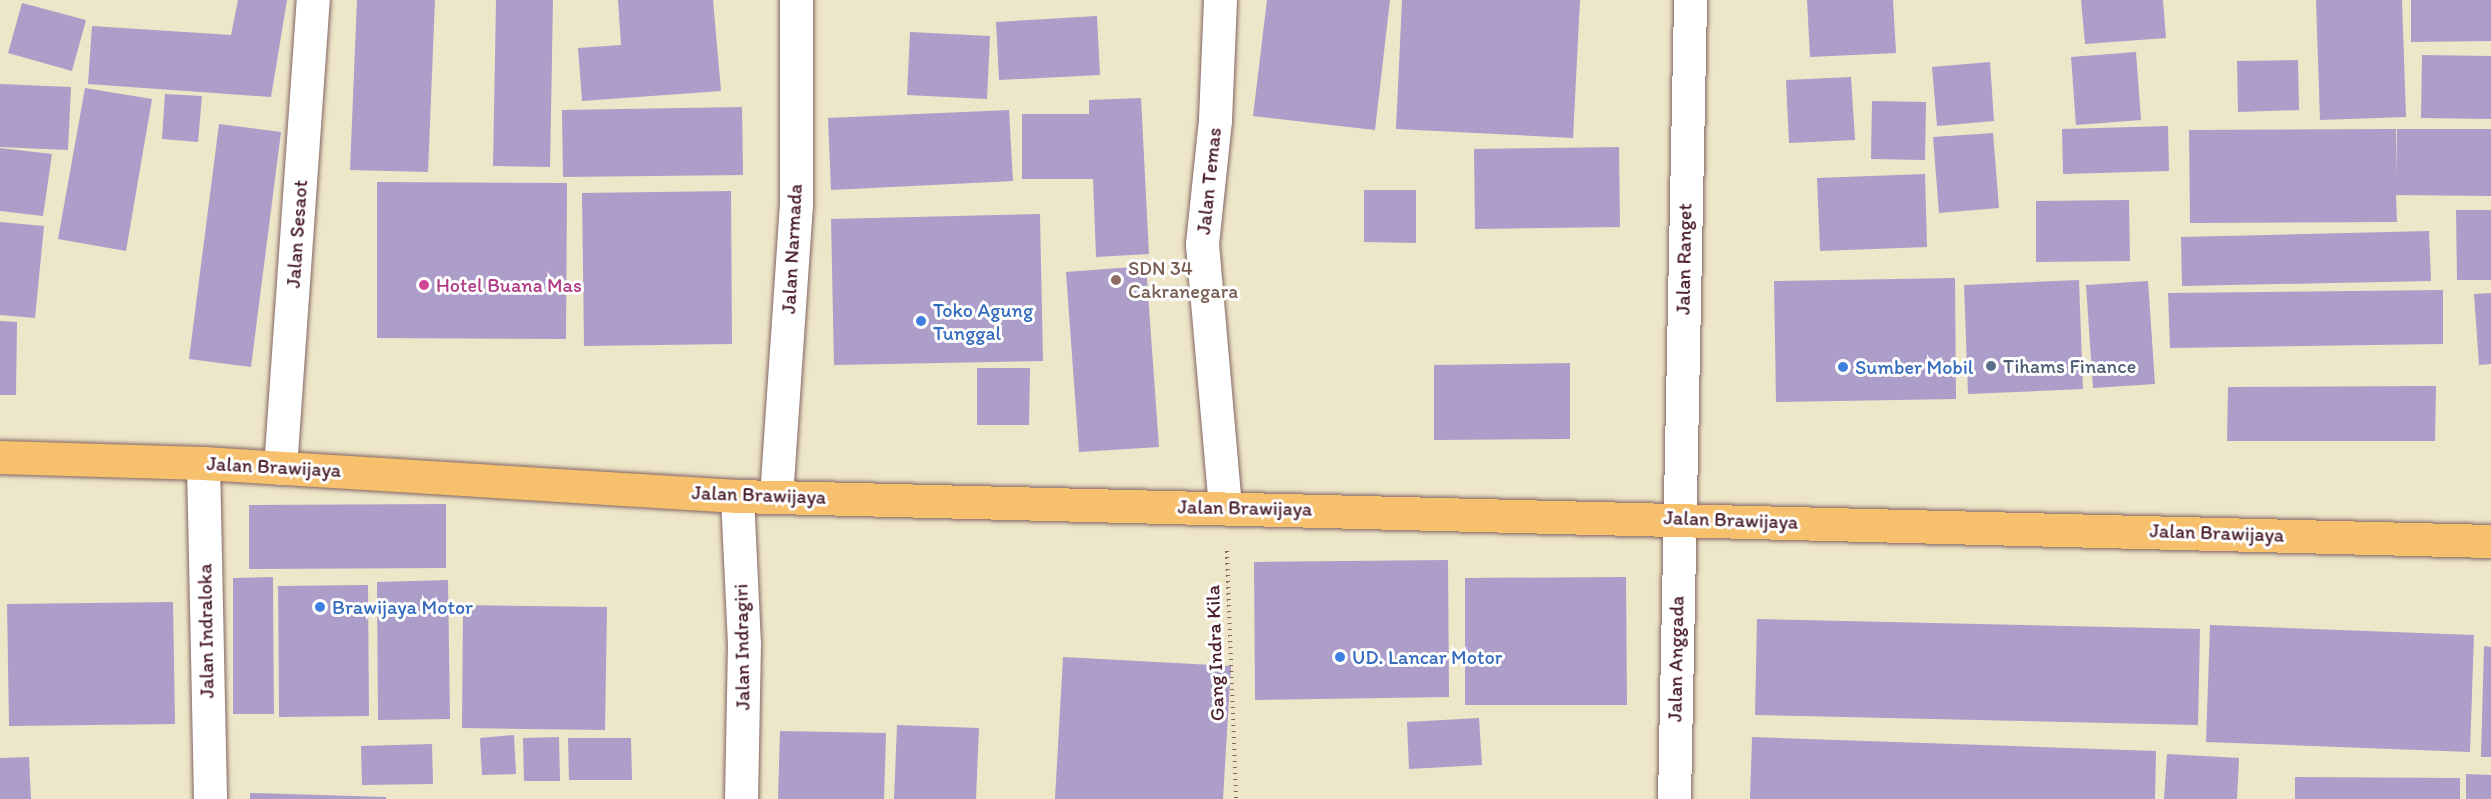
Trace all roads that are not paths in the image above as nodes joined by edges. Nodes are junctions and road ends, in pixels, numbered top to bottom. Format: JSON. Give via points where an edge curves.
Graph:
{"nodes":[{"id":1,"x":313,"y":0,"type":"edge"},
{"id":2,"x":796,"y":0,"type":"edge"},
{"id":3,"x":1220,"y":0,"type":"edge"},
{"id":4,"x":1690,"y":0,"type":"edge"},
{"id":5,"x":0,"y":457,"type":"edge"},
{"id":6,"x":202,"y":463,"type":"junction"},
{"id":7,"x":280,"y":468,"type":"junction"},
{"id":8,"x":737,"y":496,"type":"junction"},
{"id":9,"x":776,"y":497,"type":"junction"},
{"id":10,"x":1225,"y":506,"type":"junction"},
{"id":11,"x":1678,"y":518,"type":"junction"},
{"id":12,"x":2491,"y":541,"type":"edge"},
{"id":13,"x":210,"y":799,"type":"edge"},
{"id":14,"x":741,"y":799,"type":"edge"},
{"id":15,"x":1674,"y":799,"type":"edge"}],
"edges":[{"from":1,"to":7,"type":"street","name":"Jalan Sesaot"},
{"from":2,"to":9,"type":"street","name":"Jalan Narmada","via":[[796,205]]},
{"from":3,"to":10,"type":"street","name":"Jalan Temas","via":[[1215,120],[1202,244]]},
{"from":4,"to":11,"type":"street","name":"Jalan Ranget"},
{"from":5,"to":6,"type":"main road","name":"Jalan Brawijaya"},
{"from":6,"to":7,"type":"main road","name":"Jalan Brawijaya"},
{"from":6,"to":13,"type":"street","name":"Jalan Indraloka"},
{"from":7,"to":8,"type":"main road","name":"Jalan Brawijaya"},
{"from":8,"to":9,"type":"main road","name":"Jalan Brawijaya"},
{"from":8,"to":14,"type":"street","name":"Jalan Indragiri","via":[[744,643]]},
{"from":9,"to":10,"type":"main road","name":"Jalan Brawijaya"},
{"from":10,"to":11,"type":"main road","name":"Jalan Brawijaya"},
{"from":11,"to":12,"type":"main road","name":"Jalan Brawijaya"},
{"from":11,"to":15,"type":"street","name":"Jalan Anggada"}]}
